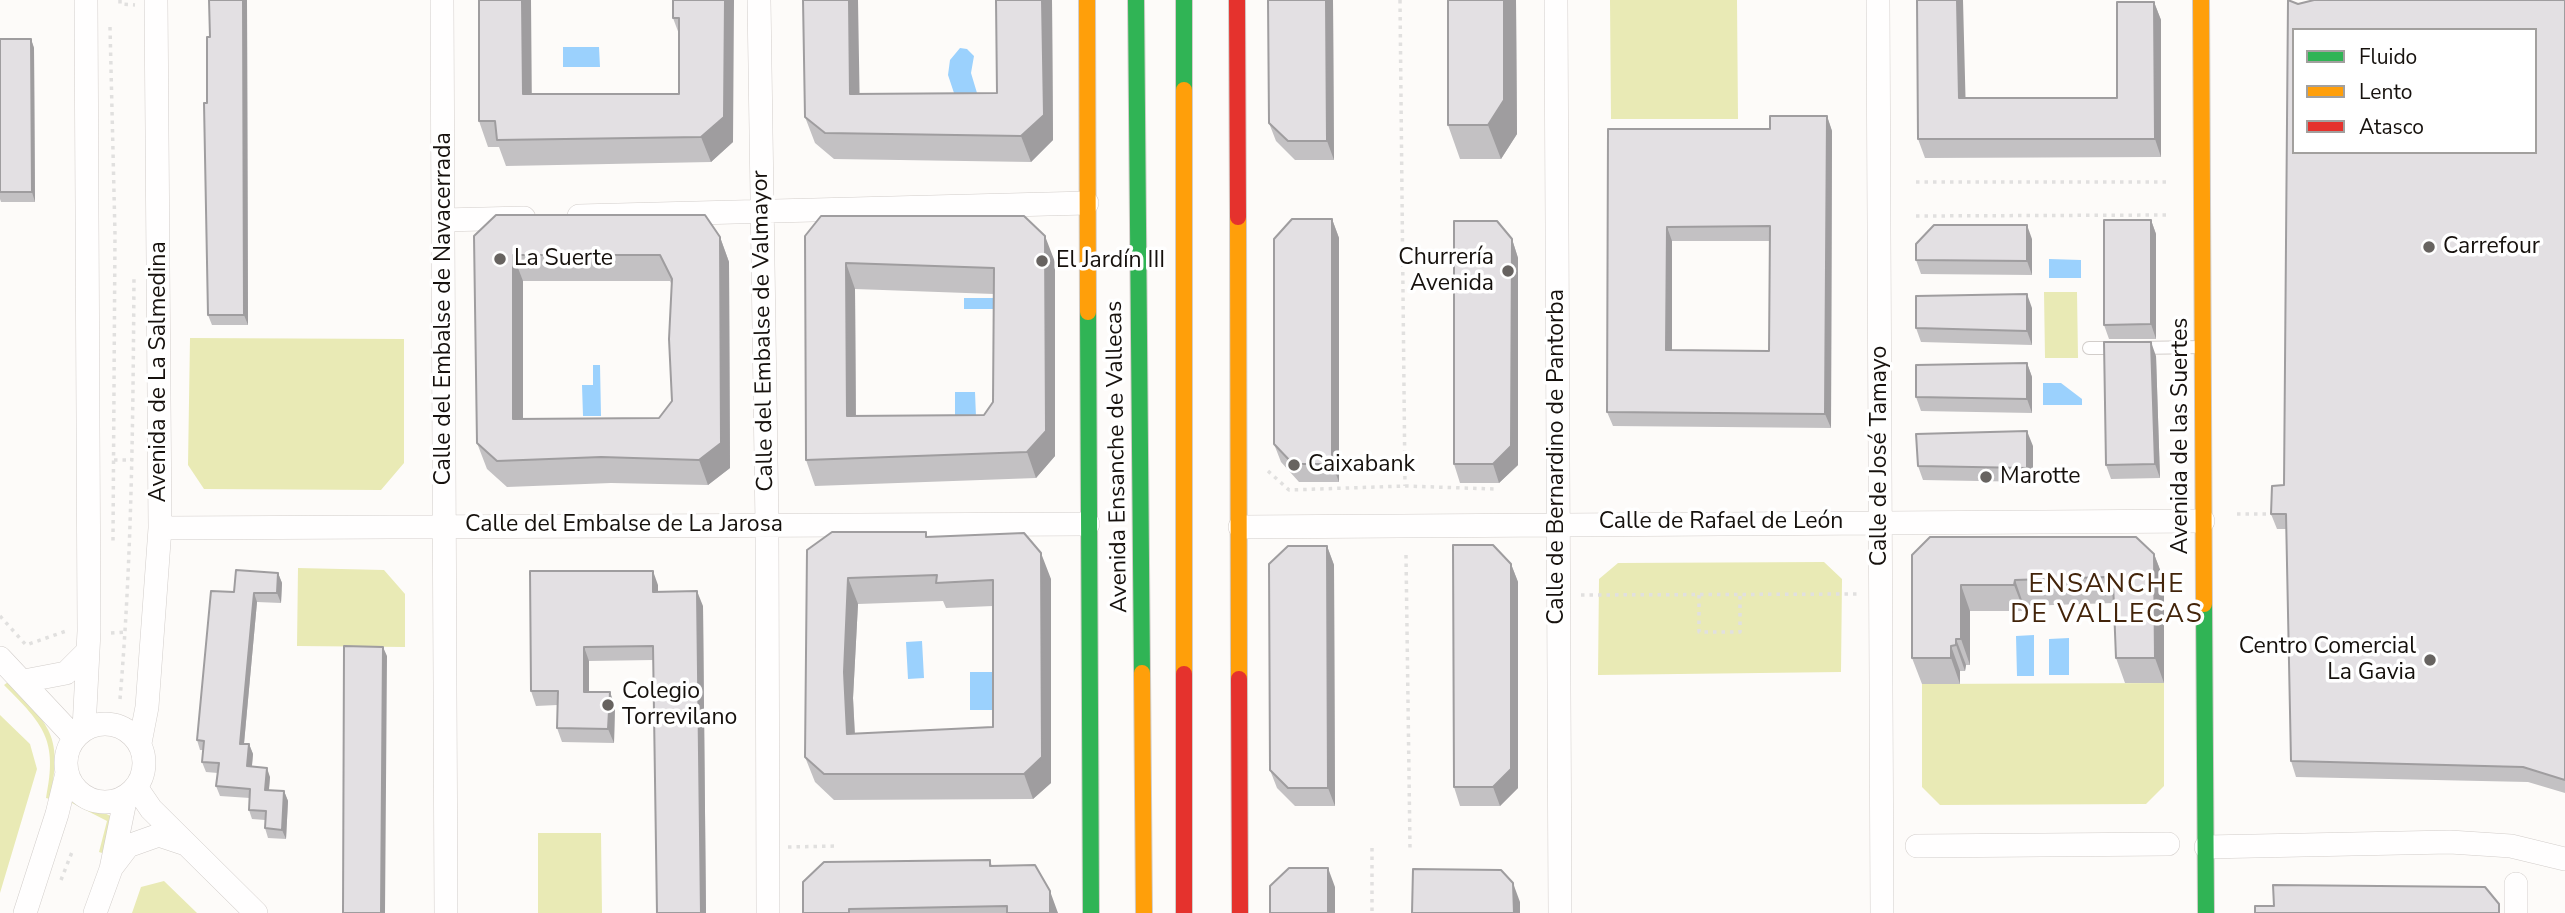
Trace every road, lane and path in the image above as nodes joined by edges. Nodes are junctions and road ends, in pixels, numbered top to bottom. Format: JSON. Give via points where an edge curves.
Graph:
{"nodes":[{"id":1,"x":86,"y":0,"type":"edge"},
{"id":2,"x":156,"y":0,"type":"edge"},
{"id":3,"x":442,"y":0,"type":"edge"},
{"id":4,"x":759,"y":0,"type":"edge"},
{"id":5,"x":1087,"y":0,"type":"edge"},
{"id":6,"x":1136,"y":0,"type":"edge"},
{"id":7,"x":1184,"y":0,"type":"edge"},
{"id":8,"x":1237,"y":0,"type":"edge"},
{"id":9,"x":1400,"y":0,"type":"edge"},
{"id":10,"x":1556,"y":0,"type":"edge"},
{"id":11,"x":1878,"y":0,"type":"edge"},
{"id":12,"x":2201,"y":0,"type":"edge"},
{"id":13,"x":120,"y":2,"type":"edge"},
{"id":14,"x":110,"y":7,"type":"dead end"},
{"id":15,"x":135,"y":18,"type":"dead end"},
{"id":16,"x":110,"y":20,"type":"dead end"},
{"id":17,"x":1916,"y":182,"type":"dead end"},
{"id":18,"x":2168,"y":182,"type":"dead end"},
{"id":19,"x":1087,"y":203,"type":"junction"},
{"id":20,"x":761,"y":211,"type":"junction"},
{"id":21,"x":2169,"y":215,"type":"dead end"},
{"id":22,"x":1916,"y":216,"type":"dead end"},
{"id":23,"x":443,"y":220,"type":"junction"},
{"id":24,"x":134,"y":267,"type":"dead end"},
{"id":25,"x":2203,"y":347,"type":"junction"},
{"id":26,"x":2089,"y":348,"type":"dead end"},
{"id":27,"x":114,"y":460,"type":"junction"},
{"id":28,"x":133,"y":460,"type":"junction"},
{"id":29,"x":1268,"y":471,"type":"dead end"},
{"id":30,"x":1405,"y":486,"type":"junction"},
{"id":31,"x":1494,"y":489,"type":"dead end"},
{"id":32,"x":2237,"y":514,"type":"dead end"},
{"id":33,"x":2277,"y":514,"type":"edge"},
{"id":34,"x":2203,"y":521,"type":"junction"},
{"id":35,"x":1880,"y":522,"type":"junction"},
{"id":36,"x":1557,"y":523,"type":"junction"},
{"id":37,"x":1088,"y":524,"type":"junction"},
{"id":38,"x":445,"y":525,"type":"junction"},
{"id":39,"x":767,"y":525,"type":"junction"},
{"id":40,"x":1240,"y":527,"type":"junction"},
{"id":41,"x":160,"y":528,"type":"junction"},
{"id":42,"x":113,"y":553,"type":"dead end"},
{"id":43,"x":1406,"y":555,"type":"dead end"},
{"id":44,"x":1860,"y":594,"type":"dead end"},
{"id":45,"x":1581,"y":595,"type":"dead end"},
{"id":46,"x":1699,"y":595,"type":"junction"},
{"id":47,"x":1740,"y":595,"type":"junction"},
{"id":48,"x":0,"y":616,"type":"edge"},
{"id":49,"x":111,"y":620,"type":"dead end"},
{"id":50,"x":70,"y":630,"type":"dead end"},
{"id":51,"x":127,"y":632,"type":"junction"},
{"id":52,"x":86,"y":653,"type":"junction"},
{"id":53,"x":0,"y":658,"type":"edge"},
{"id":54,"x":24,"y":681,"type":"junction"},
{"id":55,"x":120,"y":699,"type":"dead end"},
{"id":56,"x":79,"y":733,"type":"junction"},
{"id":57,"x":139,"y":743,"type":"junction"},
{"id":58,"x":66,"y":773,"type":"junction"},
{"id":59,"x":131,"y":792,"type":"junction"},
{"id":60,"x":2168,"y":844,"type":"dead end"},
{"id":61,"x":188,"y":845,"type":"junction"},
{"id":62,"x":837,"y":846,"type":"dead end"},
{"id":63,"x":1917,"y":846,"type":"dead end"},
{"id":64,"x":2206,"y":847,"type":"junction"},
{"id":65,"x":769,"y":848,"type":"junction"},
{"id":66,"x":1372,"y":848,"type":"dead end"},
{"id":67,"x":1410,"y":848,"type":"dead end"},
{"id":68,"x":2565,"y":859,"type":"edge"},
{"id":69,"x":111,"y":869,"type":"junction"},
{"id":70,"x":2516,"y":884,"type":"dead end"},
{"id":71,"x":25,"y":913,"type":"edge"},
{"id":72,"x":94,"y":913,"type":"edge"},
{"id":73,"x":256,"y":913,"type":"edge"},
{"id":74,"x":446,"y":913,"type":"edge"},
{"id":75,"x":768,"y":913,"type":"edge"},
{"id":76,"x":1091,"y":913,"type":"edge"},
{"id":77,"x":1144,"y":913,"type":"edge"},
{"id":78,"x":1184,"y":913,"type":"edge"},
{"id":79,"x":1240,"y":913,"type":"edge"},
{"id":80,"x":1372,"y":913,"type":"edge"},
{"id":81,"x":1560,"y":913,"type":"edge"},
{"id":82,"x":1882,"y":913,"type":"edge"},
{"id":83,"x":2206,"y":913,"type":"edge"},
{"id":84,"x":2516,"y":913,"type":"edge"}],
"edges":[{"from":1,"to":52,"type":"street"},
{"from":2,"to":41,"type":"street","name":"Avenida de La Salmedina"},
{"from":3,"to":23,"type":"street","name":"Calle del Embalse de Navacerrada"},
{"from":4,"to":20,"type":"street","name":"Calle del Embalse de Valmayor"},
{"from":5,"to":19,"type":"main road","name":"Avenida Ensanche de Vallecas"},
{"from":6,"to":77,"type":"main road","name":"Avenida Ensanche de Vallecas"},
{"from":7,"to":78,"type":"main road"},
{"from":8,"to":40,"type":"main road"},
{"from":9,"to":30,"type":"path"},
{"from":10,"to":36,"type":"street","name":"Calle de Bernardino de Pantorba"},
{"from":11,"to":35,"type":"street","name":"Calle de José Tamayo"},
{"from":12,"to":25,"type":"main road","name":"Avenida de las Suertes"},
{"from":13,"to":14,"type":"path"},
{"from":13,"to":15,"type":"path","via":[[135,5]]},
{"from":16,"to":27,"type":"path"},
{"from":17,"to":18,"type":"path"},
{"from":19,"to":20,"type":"street"},
{"from":19,"to":37,"type":"main road","name":"Avenida Ensanche de Vallecas"},
{"from":20,"to":23,"type":"street"},
{"from":20,"to":39,"type":"street","name":"Calle del Embalse de Valmayor"},
{"from":21,"to":22,"type":"path"},
{"from":23,"to":38,"type":"street","name":"Calle del Embalse de Navacerrada"},
{"from":24,"to":28,"type":"path"},
{"from":25,"to":26,"type":"lane"},
{"from":25,"to":34,"type":"main road","name":"Avenida de las Suertes"},
{"from":27,"to":28,"type":"path"},
{"from":27,"to":42,"type":"path"},
{"from":28,"to":51,"type":"path"},
{"from":29,"to":30,"type":"path","via":[[1289,490]]},
{"from":30,"to":31,"type":"path"},
{"from":32,"to":33,"type":"path"},
{"from":34,"to":35,"type":"street","name":"Calle de Rafael de León"},
{"from":34,"to":64,"type":"main road","name":"Avenida de las Suertes"},
{"from":35,"to":36,"type":"street","name":"Calle de Rafael de León"},
{"from":35,"to":82,"type":"street","name":"Calle de José Tamayo"},
{"from":36,"to":40,"type":"street","name":"Calle de Rafael de León"},
{"from":36,"to":81,"type":"street","name":"Calle de Bernardino de Pantorba"},
{"from":37,"to":39,"type":"street","name":"Calle del Embalse de La Jarosa"},
{"from":37,"to":76,"type":"main road","name":"Avenida Ensanche de Vallecas"},
{"from":38,"to":39,"type":"street","name":"Calle del Embalse de La Jarosa"},
{"from":38,"to":41,"type":"street","name":"Calle del Embalse de La Jarosa"},
{"from":38,"to":74,"type":"street","name":"Calle del Embalse de Navacerrada"},
{"from":39,"to":65,"type":"street","name":"Calle del Embalse de Valmayor"},
{"from":40,"to":79,"type":"main road"},
{"from":41,"to":57,"type":"street","name":"Avenida de La Salmedina","via":[[148,695]]},
{"from":43,"to":67,"type":"path"},
{"from":44,"to":47,"type":"path"},
{"from":45,"to":46,"type":"path"},
{"from":46,"to":47,"type":"path"},
{"from":46,"to":47,"type":"path","via":[[1699,632],[1740,632]]},
{"from":48,"to":50,"type":"path","via":[[26,645]]},
{"from":49,"to":51,"type":"path","via":[[111,633]]},
{"from":51,"to":55,"type":"path"},
{"from":52,"to":54,"type":"street","via":[[66,673]]},
{"from":52,"to":56,"type":"street"},
{"from":53,"to":54,"type":"street"},
{"from":54,"to":56,"type":"street"},
{"from":56,"to":57,"type":"street","via":[[96,724],[121,726]]},
{"from":56,"to":58,"type":"street","via":[[65,761]]},
{"from":57,"to":59,"type":"street","via":[[145,765]]},
{"from":58,"to":59,"type":"street","via":[[72,785],[91,800],[103,802]]},
{"from":58,"to":71,"type":"street"},
{"from":59,"to":61,"type":"street"},
{"from":59,"to":69,"type":"street"},
{"from":60,"to":63,"type":"street"},
{"from":61,"to":69,"type":"street","via":[[159,835],[128,846]]},
{"from":61,"to":73,"type":"street"},
{"from":62,"to":65,"type":"path"},
{"from":64,"to":68,"type":"street","via":[[2450,842],[2511,846]]},
{"from":64,"to":83,"type":"main road","name":"Avenida de las Suertes"},
{"from":65,"to":75,"type":"street","name":"Calle del Embalse de Valmayor"},
{"from":66,"to":80,"type":"path"},
{"from":69,"to":72,"type":"street"},
{"from":70,"to":84,"type":"street"}]}
